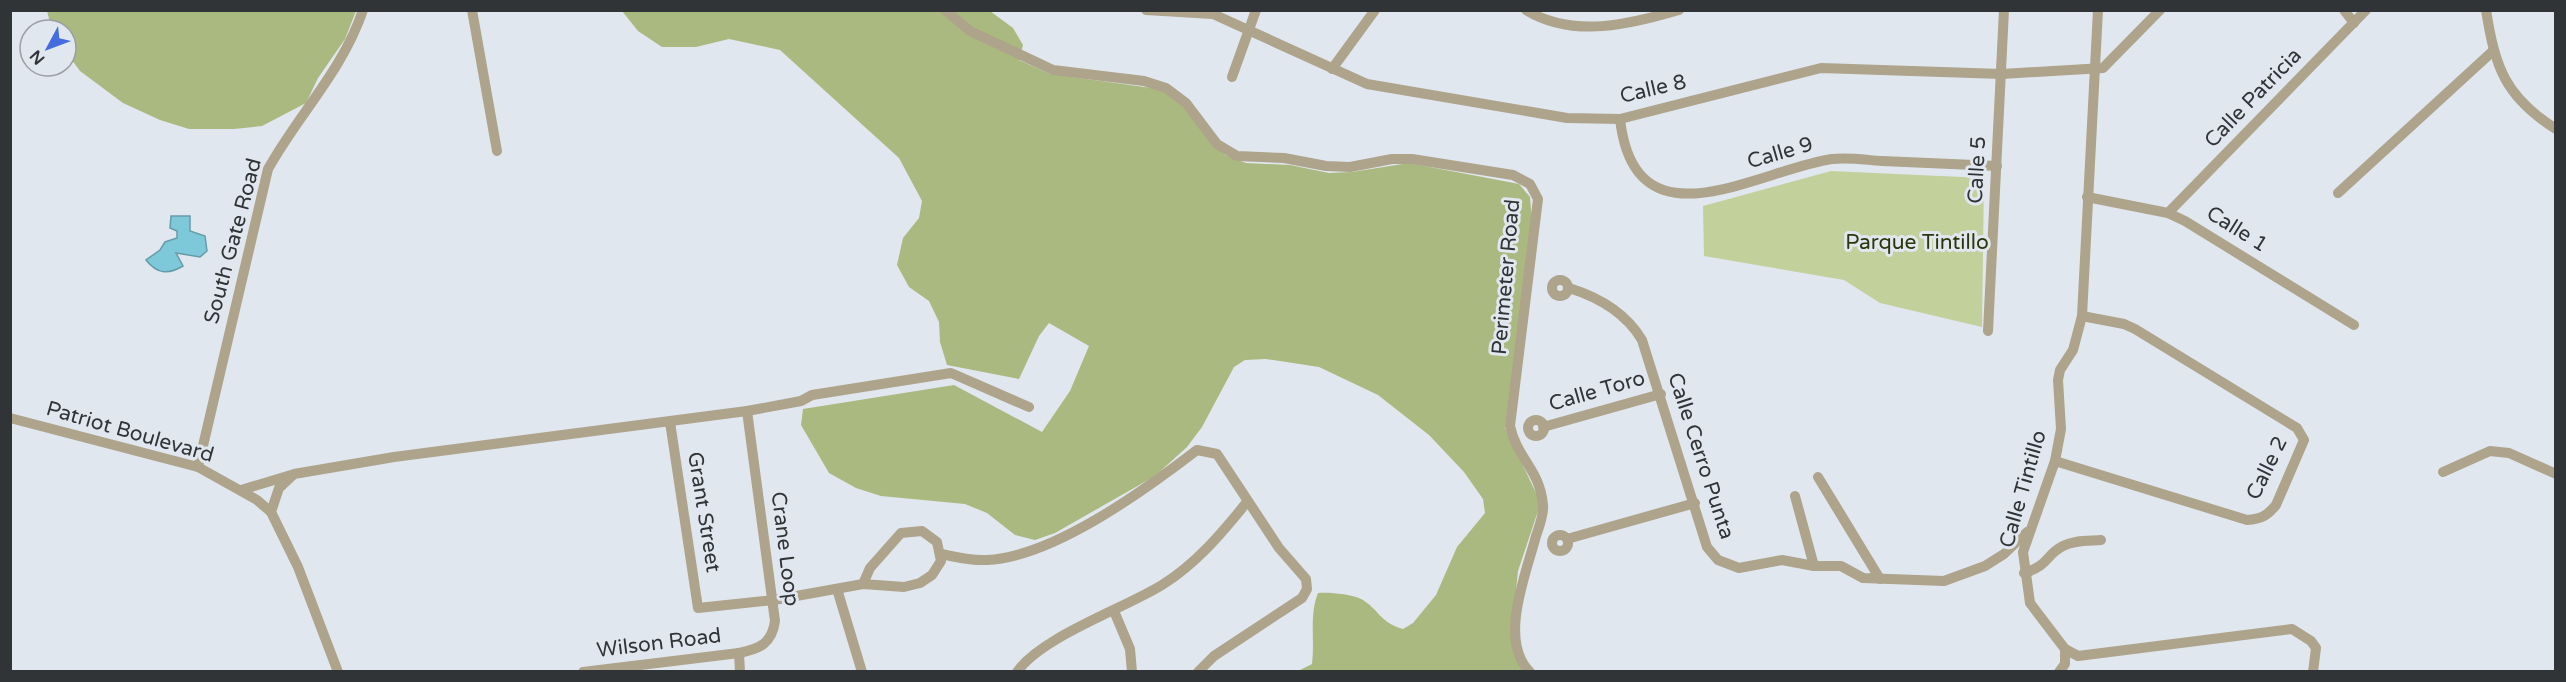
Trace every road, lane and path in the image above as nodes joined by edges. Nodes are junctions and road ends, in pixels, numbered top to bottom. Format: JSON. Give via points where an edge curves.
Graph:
{"nodes":[{"id":1,"x":363,"y":10,"type":"edge"},
{"id":2,"x":472,"y":10,"type":"edge"},
{"id":3,"x":945,"y":10,"type":"edge"},
{"id":4,"x":1146,"y":10,"type":"edge"},
{"id":5,"x":1256,"y":10,"type":"edge"},
{"id":6,"x":1375,"y":10,"type":"edge"},
{"id":7,"x":1526,"y":10,"type":"edge"},
{"id":8,"x":1679,"y":10,"type":"edge"},
{"id":9,"x":2004,"y":10,"type":"edge"},
{"id":10,"x":2098,"y":10,"type":"edge"},
{"id":11,"x":2160,"y":10,"type":"edge"},
{"id":12,"x":2344,"y":10,"type":"edge"},
{"id":13,"x":2366,"y":10,"type":"edge"},
{"id":14,"x":2486,"y":10,"type":"edge"},
{"id":15,"x":1154,"y":11,"type":"edge"},
{"id":16,"x":2354,"y":23,"type":"junction"},
{"id":17,"x":1248,"y":29,"type":"junction"},
{"id":18,"x":2493,"y":51,"type":"junction"},
{"id":19,"x":1332,"y":69,"type":"junction"},
{"id":20,"x":2093,"y":69,"type":"junction"},
{"id":21,"x":2002,"y":74,"type":"junction"},
{"id":22,"x":1232,"y":77,"type":"dead end"},
{"id":23,"x":1620,"y":119,"type":"junction"},
{"id":24,"x":2556,"y":129,"type":"edge"},
{"id":25,"x":497,"y":151,"type":"dead end"},
{"id":26,"x":1997,"y":166,"type":"junction"},
{"id":27,"x":2338,"y":193,"type":"dead end"},
{"id":28,"x":2087,"y":197,"type":"junction"},
{"id":29,"x":2168,"y":213,"type":"junction"},
{"id":30,"x":1569,"y":288,"type":"dead end"},
{"id":31,"x":2082,"y":316,"type":"junction"},
{"id":32,"x":2354,"y":324,"type":"dead end"},
{"id":33,"x":1988,"y":332,"type":"dead end"},
{"id":34,"x":1661,"y":394,"type":"junction"},
{"id":35,"x":1029,"y":406,"type":"dead end"},
{"id":36,"x":747,"y":411,"type":"junction"},
{"id":37,"x":10,"y":418,"type":"edge"},
{"id":38,"x":670,"y":422,"type":"junction"},
{"id":39,"x":1544,"y":427,"type":"dead end"},
{"id":40,"x":2055,"y":461,"type":"junction"},
{"id":41,"x":198,"y":467,"type":"junction"},
{"id":42,"x":2443,"y":472,"type":"dead end"},
{"id":43,"x":294,"y":474,"type":"junction"},
{"id":44,"x":2556,"y":474,"type":"edge"},
{"id":45,"x":1818,"y":477,"type":"dead end"},
{"id":46,"x":239,"y":489,"type":"junction"},
{"id":47,"x":1795,"y":496,"type":"dead end"},
{"id":48,"x":1247,"y":502,"type":"junction"},
{"id":49,"x":1695,"y":503,"type":"junction"},
{"id":50,"x":271,"y":512,"type":"junction"},
{"id":51,"x":2028,"y":531,"type":"junction"},
{"id":52,"x":1567,"y":539,"type":"dead end"},
{"id":53,"x":2101,"y":540,"type":"dead end"},
{"id":54,"x":941,"y":554,"type":"junction"},
{"id":55,"x":1814,"y":566,"type":"junction"},
{"id":56,"x":2024,"y":573,"type":"junction"},
{"id":57,"x":1880,"y":579,"type":"junction"},
{"id":58,"x":863,"y":584,"type":"junction"},
{"id":59,"x":837,"y":589,"type":"junction"},
{"id":60,"x":774,"y":600,"type":"junction"},
{"id":61,"x":1114,"y":611,"type":"junction"},
{"id":62,"x":2065,"y":649,"type":"junction"},
{"id":63,"x":739,"y":653,"type":"junction"},
{"id":64,"x":338,"y":672,"type":"edge"},
{"id":65,"x":583,"y":672,"type":"edge"},
{"id":66,"x":740,"y":672,"type":"edge"},
{"id":67,"x":861,"y":672,"type":"edge"},
{"id":68,"x":1017,"y":672,"type":"edge"},
{"id":69,"x":1132,"y":672,"type":"edge"},
{"id":70,"x":1198,"y":672,"type":"edge"},
{"id":71,"x":1530,"y":672,"type":"edge"},
{"id":72,"x":2059,"y":672,"type":"edge"},
{"id":73,"x":2313,"y":672,"type":"edge"}],
"edges":[{"from":1,"to":41,"type":"street","name":"South Gate Road","via":[[348,49],[285,138],[268,169]]},
{"from":2,"to":25,"type":"street"},
{"from":3,"to":71,"type":"street","name":"Perimeter Road","via":[[970,31],[1053,70],[1144,81],[1166,88],[1186,103],[1217,144],[1237,156],[1284,158],[1326,166],[1412,159],[1513,175],[1530,184],[1538,199],[1510,426],[1514,444],[1539,483],[1544,508],[1519,597],[1514,643],[1520,662]]},
{"from":4,"to":15,"type":"street","name":"Calle 8"},
{"from":5,"to":17,"type":"street"},
{"from":6,"to":19,"type":"street"},
{"from":7,"to":8,"type":"street","via":[[1570,25],[1593,27],[1629,24]]},
{"from":9,"to":21,"type":"street","name":"Calle 5"},
{"from":10,"to":20,"type":"street","name":"Calle Tintillo"},
{"from":11,"to":20,"type":"street","name":"Calle 8","via":[[2103,68]]},
{"from":12,"to":16,"type":"street"},
{"from":13,"to":16,"type":"street","name":"Calle Patricia"},
{"from":14,"to":18,"type":"street"},
{"from":15,"to":17,"type":"street","name":"Calle 8","via":[[1213,14]]},
{"from":16,"to":29,"type":"street","name":"Calle Patricia"},
{"from":17,"to":19,"type":"street","name":"Calle 8"},
{"from":17,"to":22,"type":"street"},
{"from":18,"to":24,"type":"street","via":[[2510,89],[2530,113]]},
{"from":18,"to":27,"type":"street"},
{"from":19,"to":23,"type":"street","name":"Calle 8","via":[[1367,84],[1567,118]]},
{"from":20,"to":21,"type":"street","name":"Calle 8"},
{"from":20,"to":28,"type":"street","name":"Calle Tintillo"},
{"from":21,"to":23,"type":"street","name":"Calle 8","via":[[1821,68]]},
{"from":21,"to":26,"type":"street","name":"Calle 5"},
{"from":23,"to":26,"type":"street","name":"Calle 9","via":[[1624,147],[1638,169],[1660,188],[1683,195],[1712,193],[1833,159]]},
{"from":26,"to":33,"type":"street","name":"Calle 5"},
{"from":28,"to":29,"type":"street","name":"Calle 1"},
{"from":28,"to":31,"type":"street","name":"Calle Tintillo"},
{"from":29,"to":32,"type":"street","name":"Calle 1"},
{"from":30,"to":34,"type":"street","name":"Calle Cerro Punta","via":[[1610,306],[1635,329]]},
{"from":31,"to":40,"type":"street","name":"Calle Tintillo","via":[[2073,350],[2058,380],[2061,429]]},
{"from":31,"to":40,"type":"street","name":"Calle 2","via":[[2135,329],[2297,428],[2304,440],[2276,505],[2269,514],[2247,520]]},
{"from":34,"to":39,"type":"street","name":"Calle Toro"},
{"from":34,"to":49,"type":"street","name":"Calle Cerro Punta"},
{"from":35,"to":36,"type":"street","via":[[951,373],[812,395],[801,401]]},
{"from":36,"to":38,"type":"street"},
{"from":36,"to":60,"type":"street","name":"Crane Loop"},
{"from":37,"to":41,"type":"street","name":"Patriot Boulevard"},
{"from":38,"to":43,"type":"street","via":[[394,457]]},
{"from":38,"to":60,"type":"street","name":"Grant Street","via":[[698,608]]},
{"from":40,"to":51,"type":"street","name":"Calle Tintillo"},
{"from":41,"to":46,"type":"street","name":"Patriot Boulevard"},
{"from":42,"to":44,"type":"street","via":[[2490,451],[2509,453]]},
{"from":43,"to":46,"type":"street"},
{"from":43,"to":50,"type":"street","via":[[279,488]]},
{"from":45,"to":57,"type":"street"},
{"from":46,"to":50,"type":"street","name":"Patriot Boulevard"},
{"from":47,"to":55,"type":"street"},
{"from":48,"to":54,"type":"street","via":[[1221,457],[1197,450],[1138,494],[1024,554],[986,561]]},
{"from":48,"to":61,"type":"street","via":[[1189,566]]},
{"from":48,"to":70,"type":"street","via":[[1306,579],[1306,594],[1214,656]]},
{"from":49,"to":52,"type":"street"},
{"from":49,"to":55,"type":"street","name":"Calle Cerro Punta","via":[[1707,547],[1724,564],[1745,568],[1782,560]]},
{"from":50,"to":64,"type":"street","name":"Patriot Boulevard","via":[[298,567]]},
{"from":51,"to":56,"type":"street","name":"Calle Tintillo"},
{"from":51,"to":57,"type":"street","name":"Calle Cerro Punta","via":[[2004,554],[1964,575],[1944,581]]},
{"from":53,"to":56,"type":"street","via":[[2063,545],[2041,568]]},
{"from":54,"to":58,"type":"street","via":[[936,570],[920,583]]},
{"from":54,"to":58,"type":"street","via":[[928,533],[914,529],[902,532],[870,568]]},
{"from":55,"to":57,"type":"street","name":"Calle Cerro Punta","via":[[1841,567],[1863,578]]},
{"from":56,"to":62,"type":"street","name":"Calle Tintillo","via":[[2030,603]]},
{"from":58,"to":59,"type":"street"},
{"from":59,"to":60,"type":"street"},
{"from":59,"to":67,"type":"street"},
{"from":60,"to":63,"type":"street","name":"Crane Loop","via":[[775,621],[768,640],[757,650]]},
{"from":61,"to":68,"type":"street","via":[[1048,646],[1022,663]]},
{"from":61,"to":69,"type":"street","via":[[1130,649]]},
{"from":62,"to":72,"type":"street","via":[[2066,664]]},
{"from":62,"to":73,"type":"street","via":[[2078,656],[2292,629],[2316,648]]},
{"from":63,"to":65,"type":"street","name":"Wilson Road"},
{"from":63,"to":66,"type":"street"}]}
